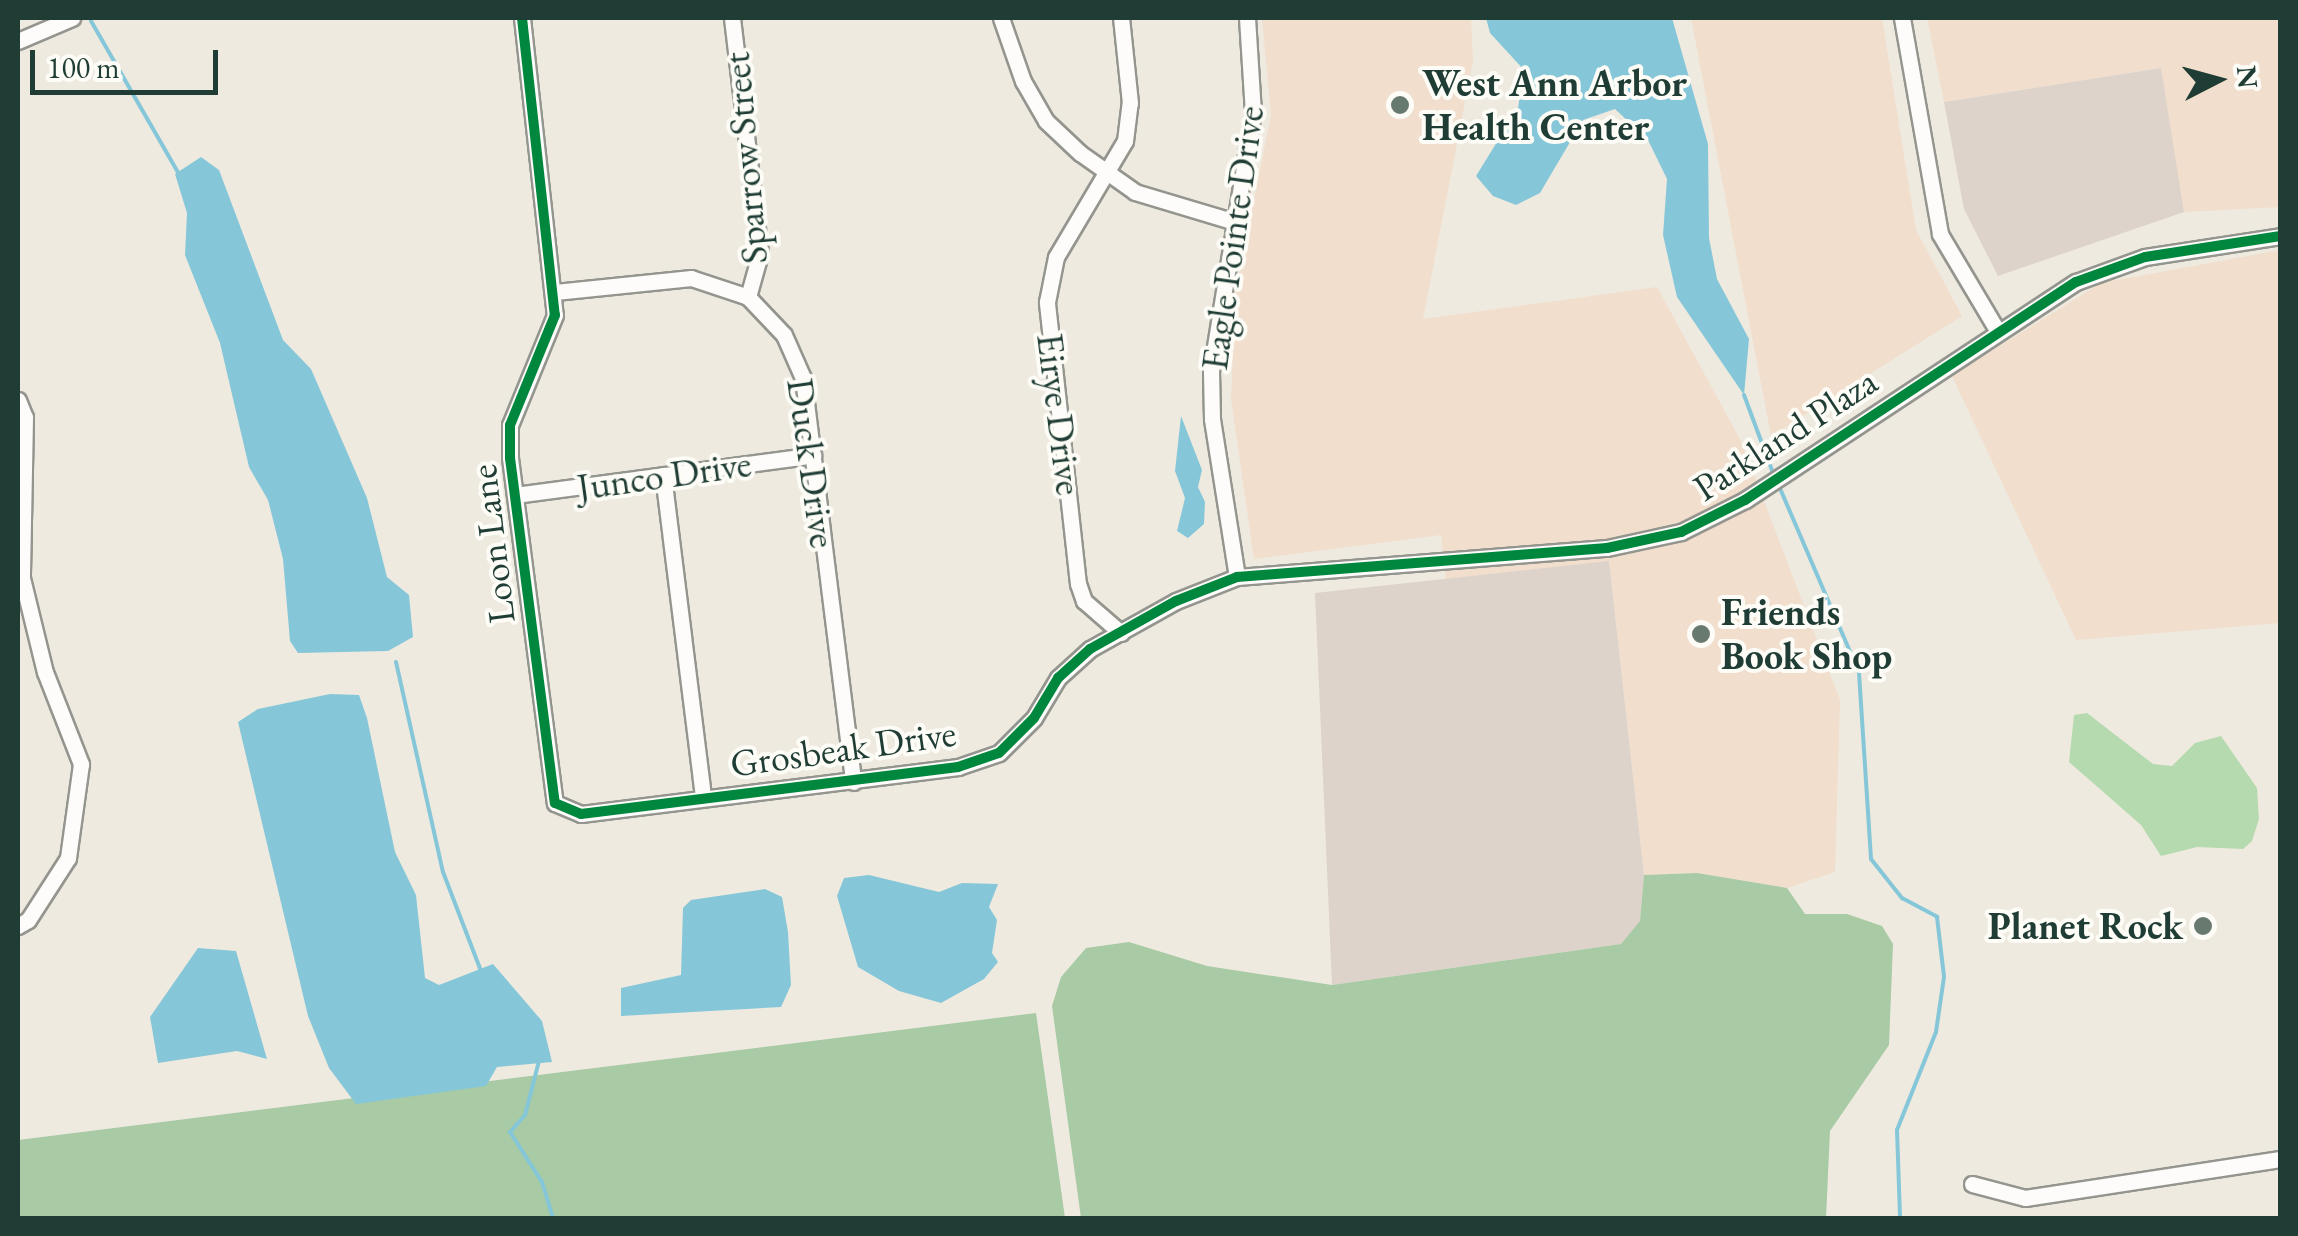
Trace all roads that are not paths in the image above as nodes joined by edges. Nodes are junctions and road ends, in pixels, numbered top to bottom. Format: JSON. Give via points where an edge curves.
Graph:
{"nodes":[{"id":1,"x":72,"y":18,"type":"edge"},
{"id":2,"x":522,"y":18,"type":"edge"},
{"id":3,"x":732,"y":18,"type":"edge"},
{"id":4,"x":1001,"y":18,"type":"edge"},
{"id":5,"x":1121,"y":18,"type":"edge"},
{"id":6,"x":1247,"y":18,"type":"edge"},
{"id":7,"x":1902,"y":18,"type":"edge"},
{"id":8,"x":18,"y":41,"type":"edge"},
{"id":9,"x":1107,"y":170,"type":"junction"},
{"id":10,"x":1236,"y":217,"type":"junction"},
{"id":11,"x":2280,"y":236,"type":"edge"},
{"id":12,"x":555,"y":292,"type":"junction"},
{"id":13,"x":748,"y":296,"type":"junction"},
{"id":14,"x":1996,"y":330,"type":"junction"},
{"id":15,"x":18,"y":400,"type":"edge"},
{"id":16,"x":813,"y":455,"type":"junction"},
{"id":17,"x":663,"y":475,"type":"junction"},
{"id":18,"x":514,"y":495,"type":"junction"},
{"id":19,"x":1237,"y":577,"type":"junction"},
{"id":20,"x":1121,"y":633,"type":"junction"},
{"id":21,"x":853,"y":782,"type":"junction"},
{"id":22,"x":703,"y":798,"type":"junction"},
{"id":23,"x":581,"y":814,"type":"joint"},
{"id":24,"x":18,"y":926,"type":"edge"},
{"id":25,"x":2280,"y":1159,"type":"edge"},
{"id":26,"x":1972,"y":1184,"type":"dead end"}],
"edges":[{"from":1,"to":8,"type":"street"},
{"from":2,"to":12,"type":"street","name":"Loon Lane"},
{"from":3,"to":13,"type":"street","name":"Sparrow Street","via":[[760,240]]},
{"from":4,"to":9,"type":"street","via":[[1023,81],[1046,121]]},
{"from":5,"to":9,"type":"street","name":"Eirye Drive","via":[[1130,103],[1125,141]]},
{"from":6,"to":10,"type":"street","name":"Eagle Pointe Drive","via":[[1253,113]]},
{"from":7,"to":14,"type":"street","via":[[1940,234]]},
{"from":9,"to":10,"type":"street","via":[[1120,184],[1174,204]]},
{"from":9,"to":20,"type":"street","name":"Eirye Drive","via":[[1056,258],[1048,321],[1068,450],[1078,584],[1084,601]]},
{"from":10,"to":19,"type":"street","name":"Eagle Pointe Drive","via":[[1211,371],[1212,419]]},
{"from":11,"to":14,"type":"street","name":"Parkland Plaza","via":[[2118,265]]},
{"from":12,"to":13,"type":"street","via":[[678,277]]},
{"from":12,"to":18,"type":"street","name":"Loon Lane","via":[[555,315],[510,426]]},
{"from":13,"to":16,"type":"street","name":"Duck Drive","via":[[797,360]]},
{"from":14,"to":19,"type":"street","name":"Parkland Plaza","via":[[1795,468],[1699,525],[1628,545]]},
{"from":15,"to":24,"type":"street","via":[[25,418],[22,578],[45,672],[81,764],[68,858]]},
{"from":16,"to":17,"type":"street","name":"Junco Drive"},
{"from":16,"to":21,"type":"street","name":"Duck Drive"},
{"from":17,"to":18,"type":"street","name":"Junco Drive"},
{"from":17,"to":22,"type":"street"},
{"from":18,"to":23,"type":"street","name":"Loon Lane","via":[[555,803]]},
{"from":19,"to":20,"type":"street","name":"Parkland Plaza"},
{"from":20,"to":21,"type":"street","name":"Grosbeak Drive","via":[[1058,678],[1034,718],[999,753]]},
{"from":21,"to":22,"type":"street","name":"Grosbeak Drive"},
{"from":22,"to":23,"type":"street","name":"Grosbeak Drive"},
{"from":25,"to":26,"type":"street","via":[[2024,1198]]}]}
